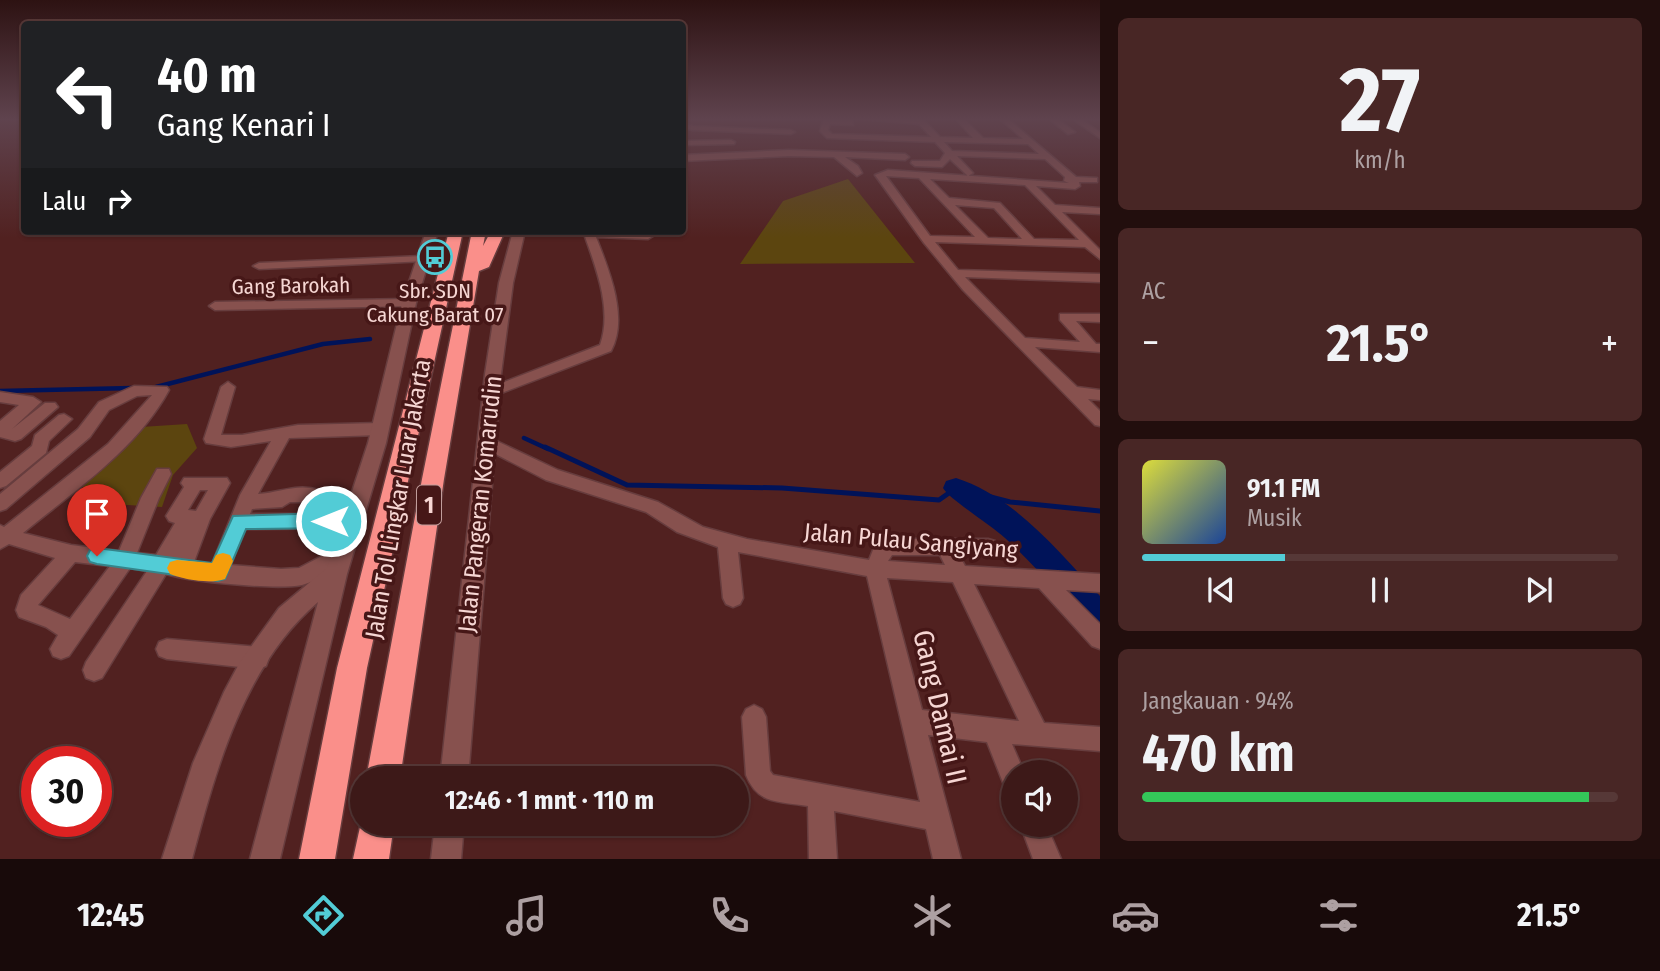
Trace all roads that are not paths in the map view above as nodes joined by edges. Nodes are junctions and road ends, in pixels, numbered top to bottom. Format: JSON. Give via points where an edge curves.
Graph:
{"nodes":[{"id":1,"x":841,"y":158,"type":"edge"},
{"id":2,"x":947,"y":158,"type":"edge"},
{"id":3,"x":955,"y":158,"type":"edge"},
{"id":4,"x":1048,"y":158,"type":"edge"},
{"id":5,"x":915,"y":163,"type":"dead end"},
{"id":6,"x":857,"y":173,"type":"dead end"},
{"id":7,"x":968,"y":173,"type":"junction"},
{"id":8,"x":922,"y":176,"type":"junction"},
{"id":9,"x":1073,"y":179,"type":"junction"},
{"id":10,"x":1094,"y":180,"type":"dead end"},
{"id":11,"x":1028,"y":183,"type":"junction"},
{"id":12,"x":947,"y":201,"type":"junction"},
{"id":13,"x":1053,"y":208,"type":"junction"},
{"id":14,"x":1100,"y":211,"type":"edge"},
{"id":15,"x":447,"y":235,"type":"edge"},
{"id":16,"x":449,"y":235,"type":"edge"},
{"id":17,"x":478,"y":235,"type":"edge"},
{"id":18,"x":496,"y":235,"type":"edge"},
{"id":19,"x":518,"y":235,"type":"edge"},
{"id":20,"x":589,"y":235,"type":"edge"},
{"id":21,"x":633,"y":235,"type":"edge"},
{"id":22,"x":648,"y":236,"type":"dead end"},
{"id":23,"x":928,"y":239,"type":"junction"},
{"id":24,"x":984,"y":240,"type":"junction"},
{"id":25,"x":1030,"y":241,"type":"junction"},
{"id":26,"x":1088,"y":244,"type":"junction"},
{"id":27,"x":1100,"y":256,"type":"edge"},
{"id":28,"x":422,"y":258,"type":"junction"},
{"id":29,"x":259,"y":266,"type":"dead end"},
{"id":30,"x":955,"y":273,"type":"junction"},
{"id":31,"x":1100,"y":278,"type":"edge"},
{"id":32,"x":409,"y":303,"type":"junction"},
{"id":33,"x":215,"y":306,"type":"dead end"},
{"id":34,"x":466,"y":311,"type":"junction"},
{"id":35,"x":1100,"y":318,"type":"edge"},
{"id":36,"x":1023,"y":342,"type":"junction"},
{"id":37,"x":1096,"y":347,"type":"edge"},
{"id":38,"x":228,"y":387,"type":"dead end"},
{"id":39,"x":1075,"y":392,"type":"junction"},
{"id":40,"x":491,"y":393,"type":"junction"},
{"id":41,"x":1100,"y":395,"type":"edge"},
{"id":42,"x":0,"y":397,"type":"edge"},
{"id":43,"x":50,"y":407,"type":"dead end"},
{"id":44,"x":64,"y":419,"type":"dead end"},
{"id":45,"x":1100,"y":421,"type":"edge"},
{"id":46,"x":380,"y":429,"type":"junction"},
{"id":47,"x":0,"y":430,"type":"edge"},
{"id":48,"x":284,"y":433,"type":"junction"},
{"id":49,"x":488,"y":441,"type":"junction"},
{"id":50,"x":163,"y":474,"type":"dead end"},
{"id":51,"x":0,"y":481,"type":"edge"},
{"id":52,"x":248,"y":499,"type":"junction"},
{"id":53,"x":0,"y":504,"type":"edge"},
{"id":54,"x":195,"y":518,"type":"junction"},
{"id":55,"x":309,"y":521,"type":"junction"},
{"id":56,"x":352,"y":521,"type":"junction"},
{"id":57,"x":240,"y":522,"type":"junction"},
{"id":58,"x":2,"y":536,"type":"edge"},
{"id":59,"x":727,"y":541,"type":"junction"},
{"id":60,"x":946,"y":547,"type":"junction"},
{"id":61,"x":988,"y":547,"type":"dead end"},
{"id":62,"x":71,"y":554,"type":"junction"},
{"id":63,"x":125,"y":560,"type":"junction"},
{"id":64,"x":340,"y":564,"type":"junction"},
{"id":65,"x":172,"y":567,"type":"junction"},
{"id":66,"x":875,"y":569,"type":"junction"},
{"id":67,"x":218,"y":572,"type":"junction"},
{"id":68,"x":962,"y":576,"type":"junction"},
{"id":69,"x":1047,"y":579,"type":"junction"},
{"id":70,"x":1097,"y":583,"type":"edge"},
{"id":71,"x":733,"y":598,"type":"dead end"},
{"id":72,"x":1100,"y":639,"type":"edge"},
{"id":73,"x":167,"y":649,"type":"dead end"},
{"id":74,"x":258,"y":659,"type":"junction"},
{"id":75,"x":94,"y":670,"type":"dead end"},
{"id":76,"x":754,"y":717,"type":"dead end"},
{"id":77,"x":913,"y":721,"type":"junction"},
{"id":78,"x":994,"y":731,"type":"junction"},
{"id":79,"x":1037,"y":734,"type":"junction"},
{"id":80,"x":1100,"y":738,"type":"edge"},
{"id":81,"x":1006,"y":760,"type":"edge"},
{"id":82,"x":385,"y":766,"type":"edge"},
{"id":83,"x":455,"y":766,"type":"edge"},
{"id":84,"x":820,"y":798,"type":"junction"},
{"id":85,"x":936,"y":818,"type":"junction"},
{"id":86,"x":375,"y":836,"type":"edge"},
{"id":87,"x":449,"y":836,"type":"edge"},
{"id":88,"x":1038,"y":837,"type":"edge"},
{"id":89,"x":177,"y":859,"type":"edge"},
{"id":90,"x":265,"y":859,"type":"edge"},
{"id":91,"x":317,"y":859,"type":"edge"},
{"id":92,"x":371,"y":859,"type":"edge"},
{"id":93,"x":446,"y":859,"type":"edge"},
{"id":94,"x":823,"y":859,"type":"edge"},
{"id":95,"x":947,"y":859,"type":"edge"},
{"id":96,"x":1047,"y":859,"type":"edge"}],
"edges":[{"from":1,"to":6,"type":"street"},
{"from":2,"to":5,"type":"street","via":[[945,163]]},
{"from":3,"to":7,"type":"street"},
{"from":4,"to":9,"type":"street"},
{"from":7,"to":8,"type":"street","via":[[919,170]]},
{"from":7,"to":9,"type":"street"},
{"from":8,"to":11,"type":"street"},
{"from":8,"to":12,"type":"street"},
{"from":8,"to":23,"type":"street","via":[[881,174]]},
{"from":9,"to":10,"type":"street"},
{"from":9,"to":11,"type":"street","via":[[1075,186]]},
{"from":11,"to":13,"type":"street"},
{"from":12,"to":24,"type":"street"},
{"from":12,"to":25,"type":"street","via":[[997,205]]},
{"from":13,"to":14,"type":"street"},
{"from":13,"to":26,"type":"street"},
{"from":15,"to":28,"type":"street"},
{"from":16,"to":91,"type":"highway","name":"Jalan Tol Lingkar Luar Jakarta","number":"1","via":[[352,668]]},
{"from":17,"to":34,"type":"highway","name":"Jalan Tol Lingkar Luar Jakarta","number":"1"},
{"from":18,"to":34,"type":"highway"},
{"from":19,"to":40,"type":"street","name":"Jalan Pangeran Komarudin","via":[[506,282]]},
{"from":20,"to":40,"type":"street","via":[[608,295],[606,348]]},
{"from":21,"to":22,"type":"street"},
{"from":23,"to":24,"type":"street"},
{"from":23,"to":30,"type":"street"},
{"from":24,"to":25,"type":"street"},
{"from":25,"to":26,"type":"street"},
{"from":26,"to":27,"type":"street"},
{"from":28,"to":29,"type":"street"},
{"from":28,"to":32,"type":"street"},
{"from":30,"to":31,"type":"street"},
{"from":30,"to":36,"type":"street"},
{"from":32,"to":33,"type":"street","name":"Gang Barokah"},
{"from":32,"to":46,"type":"street"},
{"from":34,"to":82,"type":"highway","name":"Jalan Tol Lingkar Luar Jakarta","number":"1"},
{"from":35,"to":37,"type":"street","via":[[1065,317]]},
{"from":36,"to":37,"type":"street"},
{"from":36,"to":39,"type":"street"},
{"from":38,"to":48,"type":"street","via":[[212,439],[233,441]]},
{"from":39,"to":41,"type":"street"},
{"from":39,"to":45,"type":"street"},
{"from":40,"to":49,"type":"street","name":"Jalan Pangeran Komarudin"},
{"from":42,"to":47,"type":"street","via":[[33,402]]},
{"from":43,"to":47,"type":"street","via":[[15,435]]},
{"from":44,"to":51,"type":"street","via":[[41,439],[40,449]]},
{"from":46,"to":48,"type":"street"},
{"from":46,"to":56,"type":"street"},
{"from":48,"to":52,"type":"street"},
{"from":49,"to":59,"type":"street","name":"Jalan Pulau Sangiyang","via":[[552,475],[638,501],[682,527]]},
{"from":49,"to":83,"type":"street","name":"Jalan Pangeran Komarudin"},
{"from":50,"to":63,"type":"street"},
{"from":52,"to":55,"type":"street","via":[[313,495]]},
{"from":52,"to":57,"type":"street"},
{"from":53,"to":58,"type":"street","via":[[84,433],[104,406],[134,391],[162,390],[109,453]]},
{"from":54,"to":54,"type":"street","via":[[175,516],[193,483],[221,483]]},
{"from":54,"to":65,"type":"street"},
{"from":55,"to":56,"type":"street"},
{"from":55,"to":57,"type":"street"},
{"from":56,"to":64,"type":"street"},
{"from":57,"to":67,"type":"street"},
{"from":58,"to":62,"type":"street"},
{"from":59,"to":66,"type":"street","name":"Jalan Pulau Sangiyang"},
{"from":59,"to":71,"type":"street"},
{"from":60,"to":61,"type":"street"},
{"from":60,"to":66,"type":"street","via":[[888,547]]},
{"from":60,"to":68,"type":"street"},
{"from":62,"to":63,"type":"street"},
{"from":62,"to":63,"type":"street","via":[[26,610],[53,620],[66,640]]},
{"from":63,"to":65,"type":"street"},
{"from":64,"to":67,"type":"street","via":[[293,579]]},
{"from":64,"to":74,"type":"street","via":[[289,613]]},
{"from":64,"to":90,"type":"street"},
{"from":65,"to":67,"type":"street"},
{"from":65,"to":75,"type":"street"},
{"from":66,"to":68,"type":"street","name":"Jalan Pulau Sangiyang"},
{"from":66,"to":77,"type":"street","name":"Gang Damai II"},
{"from":68,"to":69,"type":"street","name":"Jalan Pulau Sangiyang"},
{"from":68,"to":79,"type":"street"},
{"from":69,"to":70,"type":"street","name":"Jalan Pulau Sangiyang"},
{"from":69,"to":72,"type":"street"},
{"from":73,"to":74,"type":"street"},
{"from":74,"to":89,"type":"street","via":[[209,751]]},
{"from":76,"to":84,"type":"street","via":[[760,780],[766,786]]},
{"from":77,"to":78,"type":"street"},
{"from":77,"to":85,"type":"street","name":"Gang Damai II"},
{"from":78,"to":79,"type":"street"},
{"from":78,"to":81,"type":"street"},
{"from":79,"to":80,"type":"street"},
{"from":84,"to":85,"type":"street"},
{"from":84,"to":94,"type":"street"},
{"from":85,"to":95,"type":"street","name":"Gang Damai II"},
{"from":86,"to":92,"type":"highway"},
{"from":87,"to":93,"type":"street"},
{"from":88,"to":96,"type":"street"}]}
